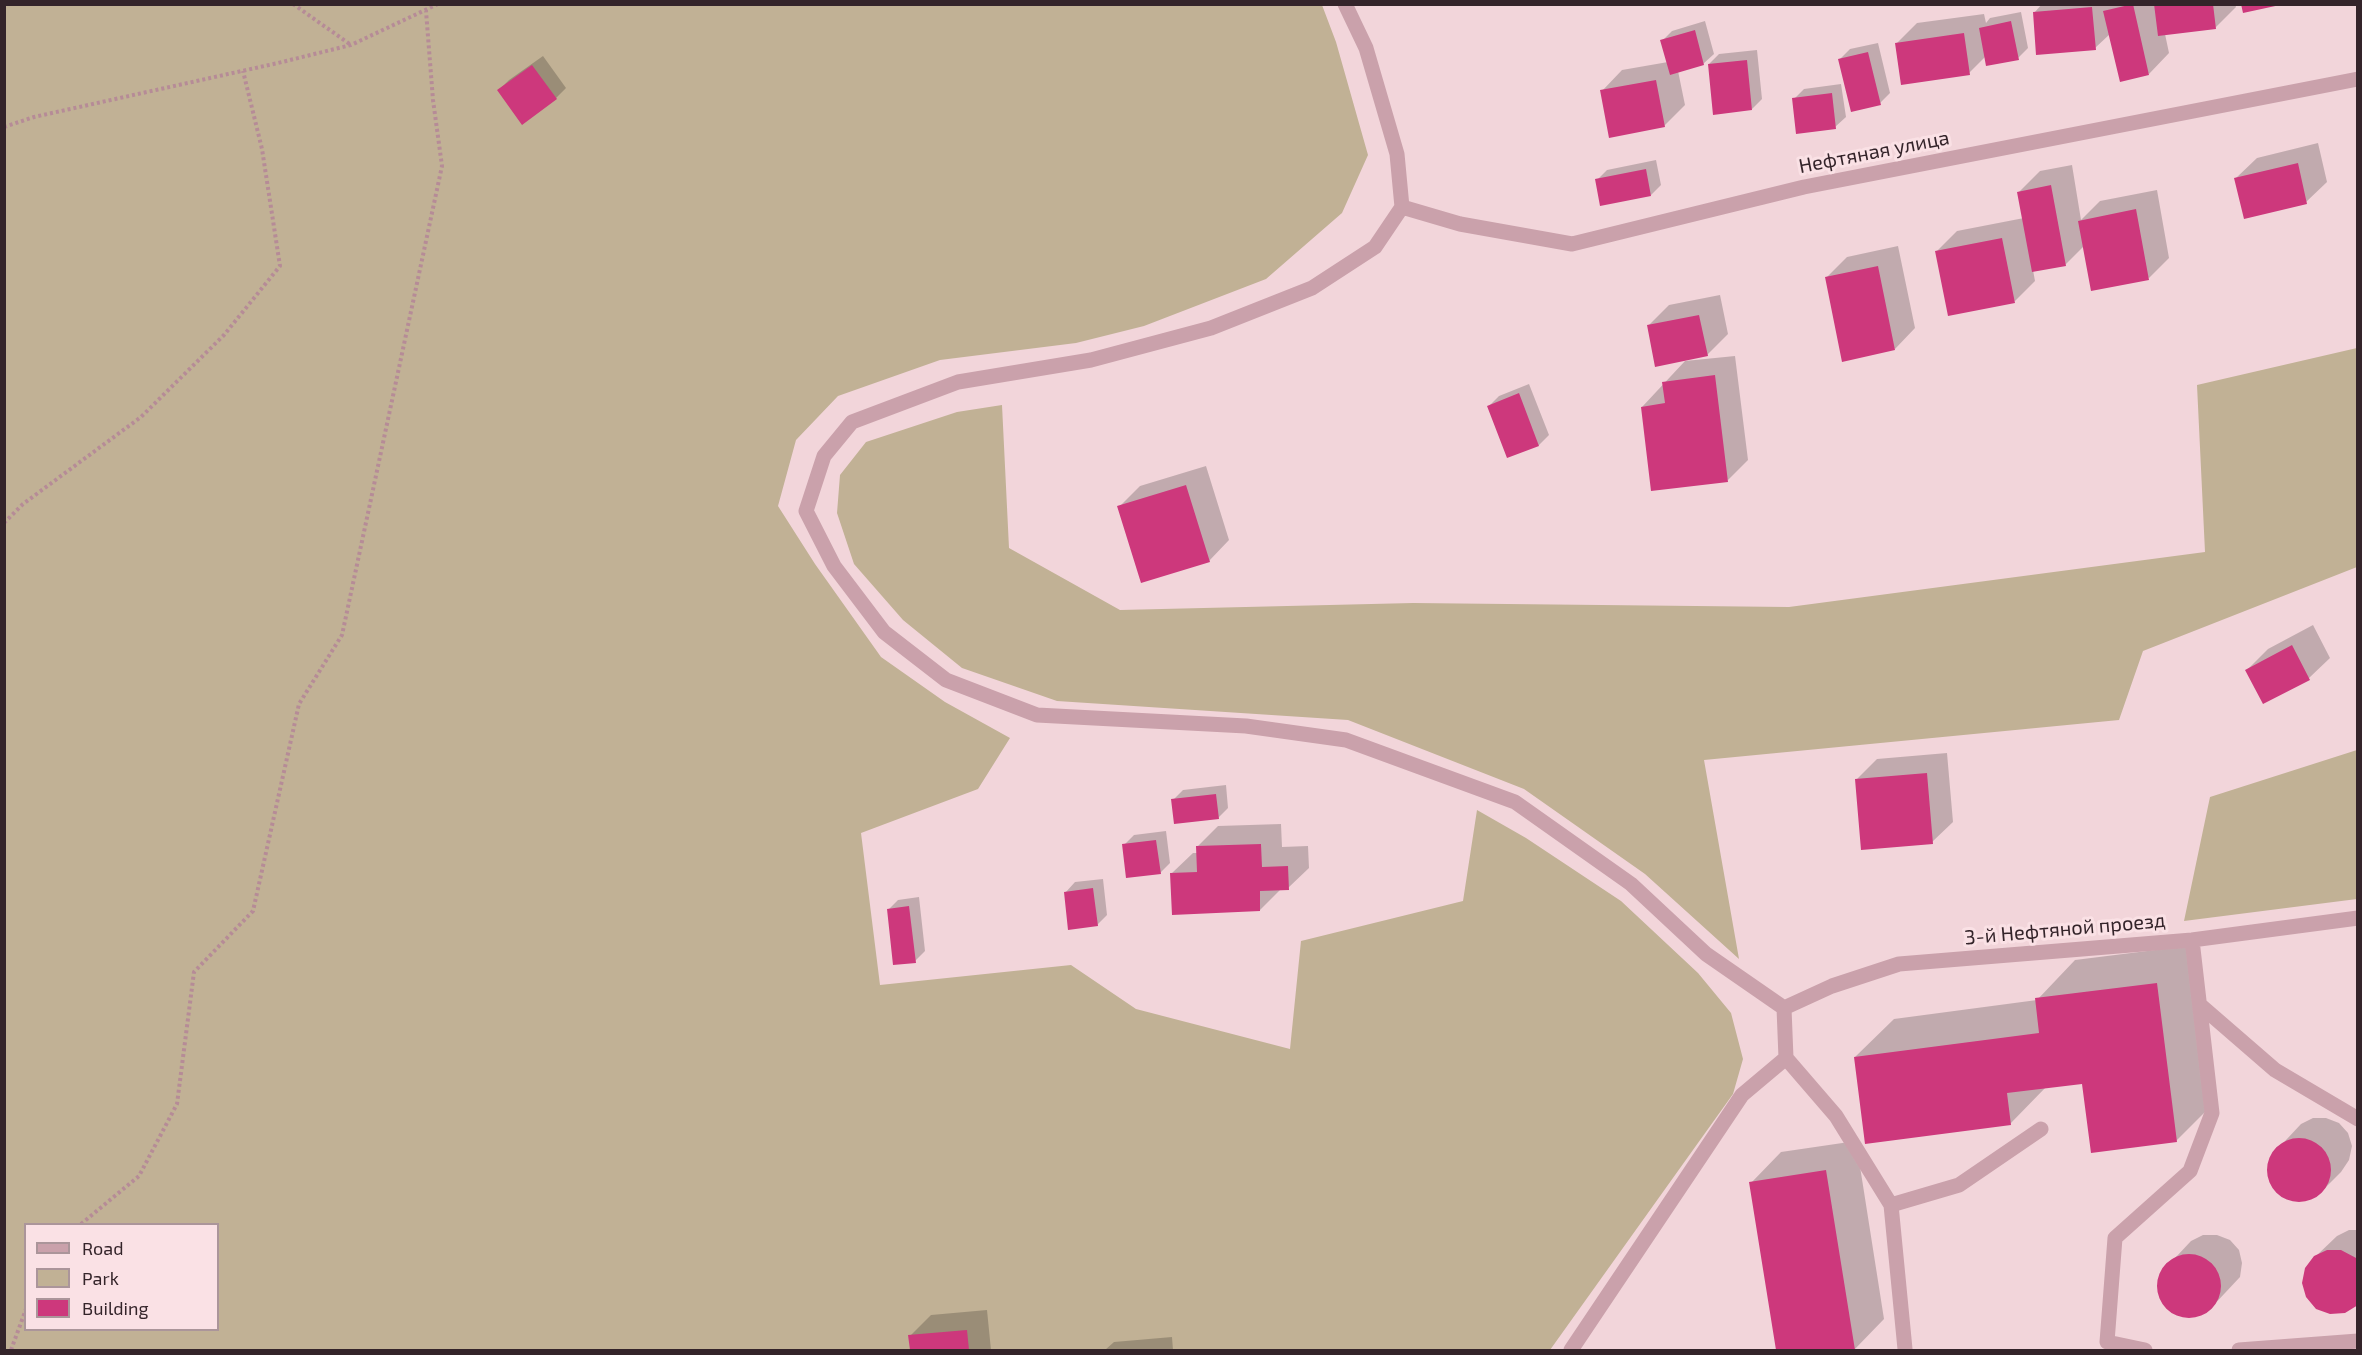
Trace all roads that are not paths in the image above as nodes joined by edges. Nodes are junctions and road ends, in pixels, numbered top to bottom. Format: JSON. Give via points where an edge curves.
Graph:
{"nodes":[{"id":1,"x":1345,"y":4,"type":"edge"},
{"id":2,"x":2358,"y":79,"type":"edge"},
{"id":3,"x":1402,"y":207,"type":"junction"},
{"id":4,"x":2358,"y":918,"type":"edge"},
{"id":5,"x":2192,"y":940,"type":"junction"},
{"id":6,"x":2200,"y":1005,"type":"junction"},
{"id":7,"x":1784,"y":1008,"type":"junction"},
{"id":8,"x":1786,"y":1058,"type":"junction"},
{"id":9,"x":2358,"y":1119,"type":"edge"},
{"id":10,"x":2041,"y":1129,"type":"dead end"},
{"id":11,"x":1891,"y":1205,"type":"junction"},
{"id":12,"x":2358,"y":1341,"type":"edge"},
{"id":13,"x":1571,"y":1350,"type":"edge"},
{"id":14,"x":1905,"y":1350,"type":"edge"},
{"id":15,"x":2145,"y":1350,"type":"edge"},
{"id":16,"x":2239,"y":1350,"type":"edge"}],
"edges":[{"from":1,"to":3,"type":"street","via":[[1366,48],[1397,154]]},
{"from":2,"to":3,"type":"street","name":"Нефтяная улица","via":[[1804,187],[1572,244],[1460,224]]},
{"from":3,"to":7,"type":"street","via":[[1374,247],[1357,259],[1312,288],[1223,323],[1091,360],[958,382],[852,422],[824,456],[806,512],[834,566],[884,632],[946,680],[1037,715],[1246,726],[1346,740],[1515,802],[1631,884],[1706,954]]},
{"from":4,"to":5,"type":"street","name":"3-й Нефтяной проезд"},
{"from":5,"to":6,"type":"street"},
{"from":5,"to":7,"type":"street","name":"3-й Нефтяной проезд","via":[[1899,964],[1832,986]]},
{"from":6,"to":9,"type":"street","via":[[2275,1070]]},
{"from":6,"to":15,"type":"street","via":[[2212,1113],[2190,1171],[2115,1238],[2107,1342]]},
{"from":7,"to":8,"type":"street"},
{"from":8,"to":11,"type":"street","via":[[1836,1116]]},
{"from":8,"to":13,"type":"street","via":[[1742,1095]]},
{"from":10,"to":11,"type":"street","via":[[1959,1185]]},
{"from":11,"to":14,"type":"street"},
{"from":12,"to":16,"type":"street"}]}
